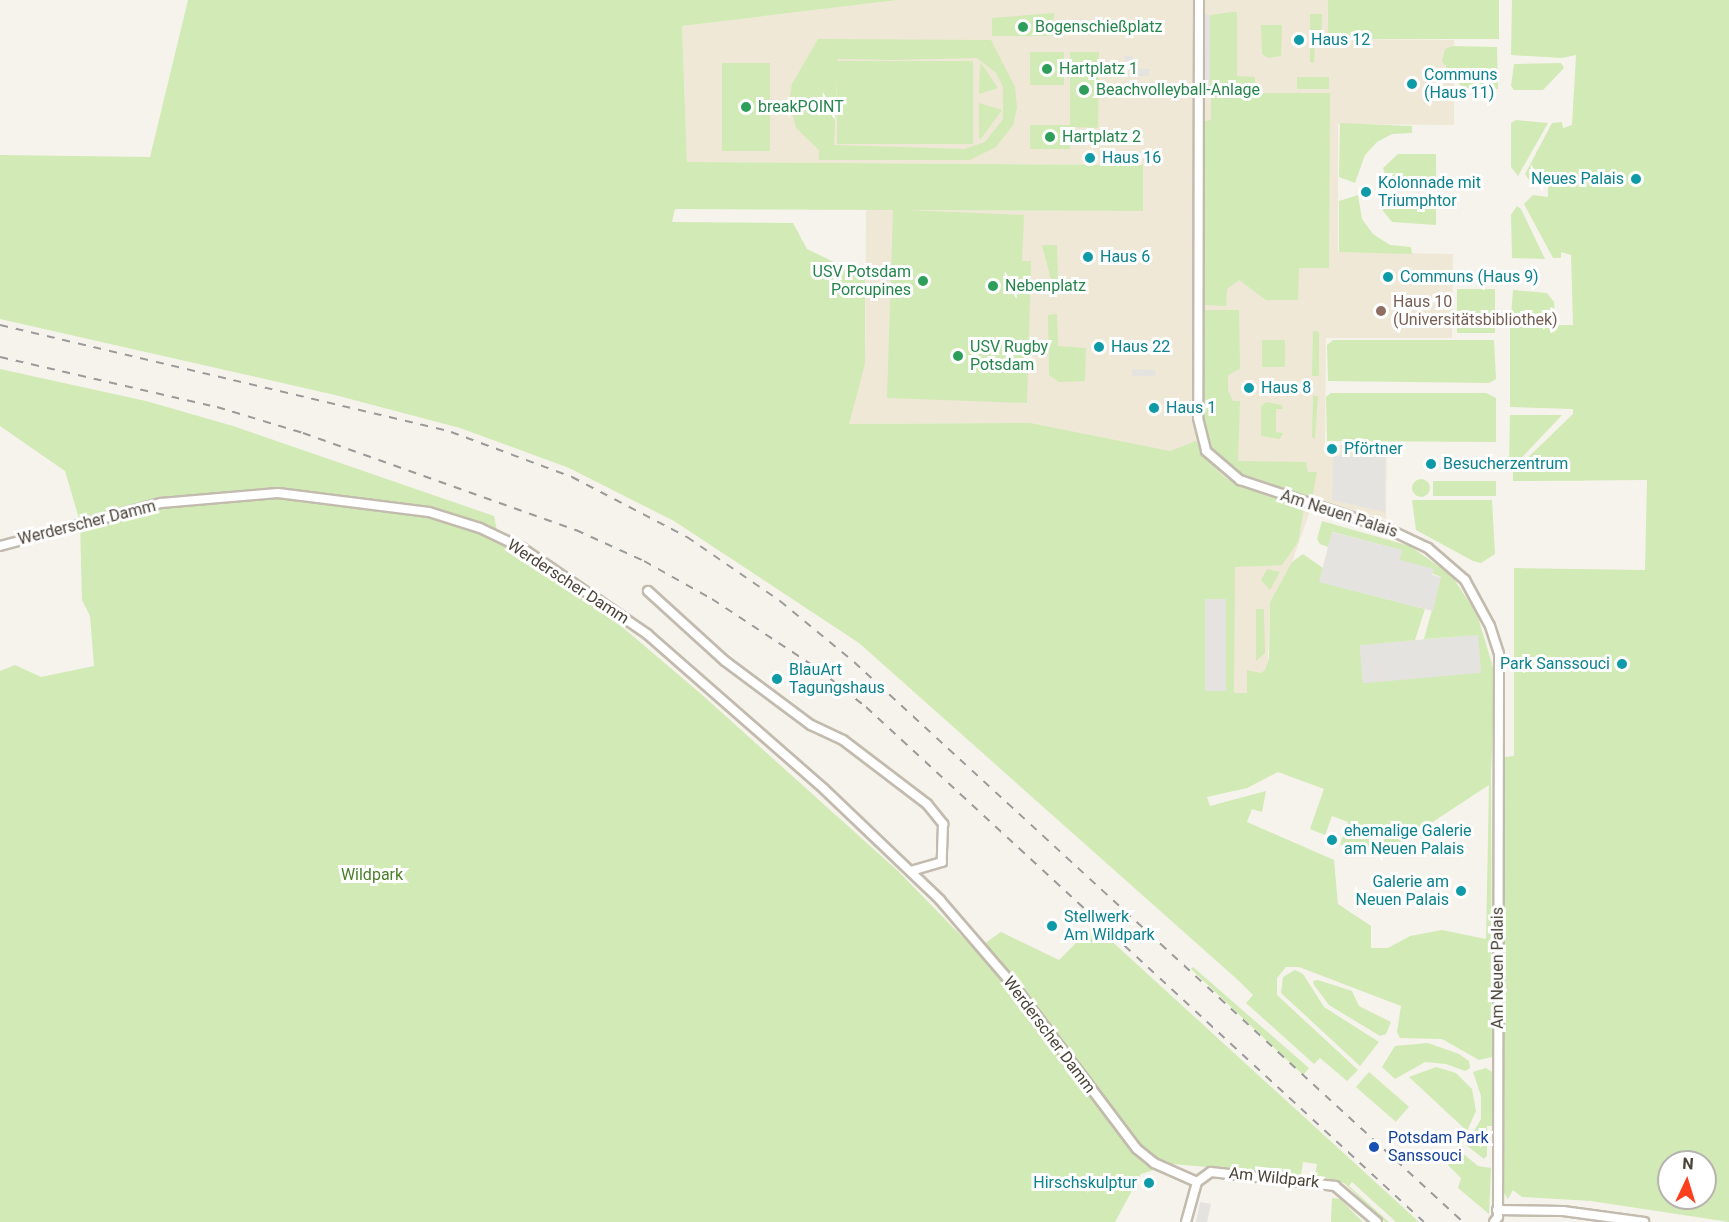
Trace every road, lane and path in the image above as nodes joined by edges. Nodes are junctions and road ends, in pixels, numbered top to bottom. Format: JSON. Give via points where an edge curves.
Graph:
{"nodes":[{"id":1,"x":1199,"y":0,"type":"edge"},
{"id":2,"x":0,"y":546,"type":"edge"},
{"id":3,"x":648,"y":591,"type":"dead end"},
{"id":4,"x":911,"y":871,"type":"junction"},
{"id":5,"x":1197,"y":1182,"type":"junction"},
{"id":6,"x":1497,"y":1210,"type":"junction"},
{"id":7,"x":1186,"y":1222,"type":"edge"},
{"id":8,"x":1377,"y":1222,"type":"edge"},
{"id":9,"x":1494,"y":1222,"type":"edge"},
{"id":10,"x":1644,"y":1222,"type":"edge"}],
"edges":[{"from":1,"to":6,"type":"street","name":"Am Neuen Palais","via":[[1198,418],[1206,451],[1240,480],[1388,529],[1428,548],[1469,587],[1490,626],[1499,654]]},
{"from":2,"to":4,"type":"street","name":"Werderscher Damm","via":[[117,512],[244,494],[313,495],[375,502],[480,528],[522,548],[648,634]]},
{"from":3,"to":4,"type":"street","via":[[725,662],[811,725],[843,740],[927,804],[943,824],[942,862]]},
{"from":4,"to":5,"type":"street","name":"Werderscher Damm","via":[[1014,986],[1120,1130],[1154,1163]]},
{"from":5,"to":7,"type":"street"},
{"from":5,"to":8,"type":"street","name":"Am Wildpark","via":[[1211,1172],[1319,1182],[1344,1191]]},
{"from":6,"to":9,"type":"street"},
{"from":6,"to":10,"type":"street","via":[[1563,1211]]}]}
